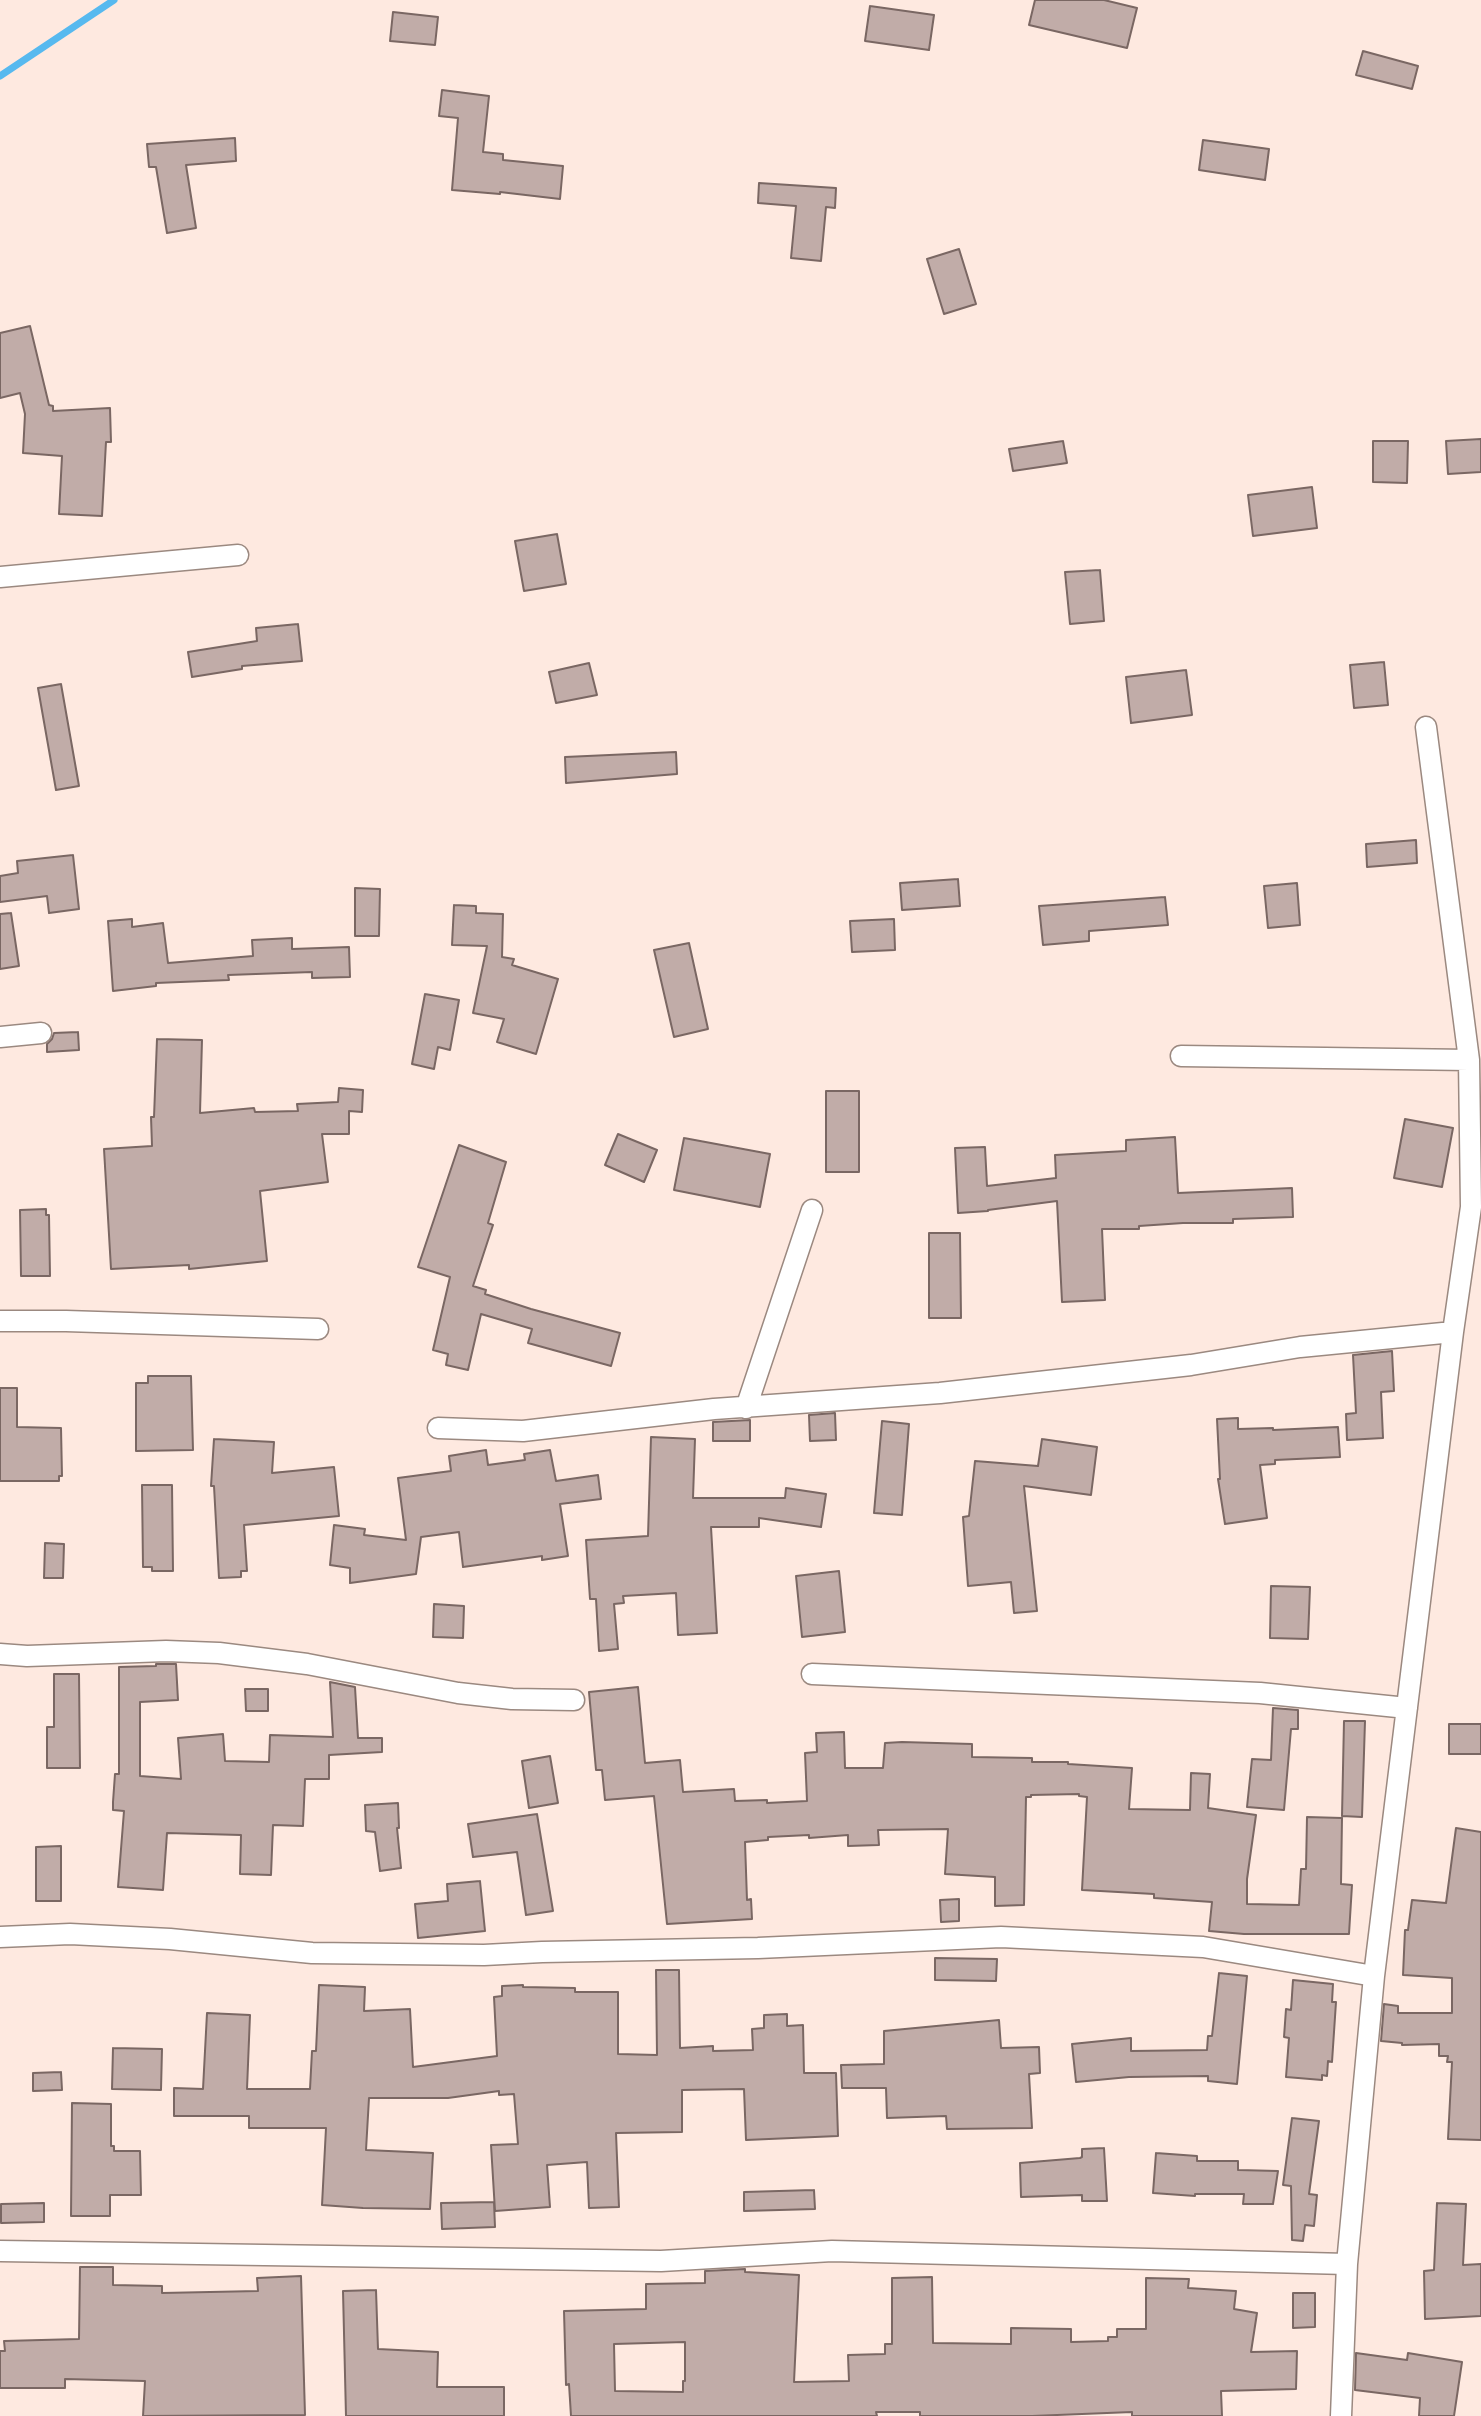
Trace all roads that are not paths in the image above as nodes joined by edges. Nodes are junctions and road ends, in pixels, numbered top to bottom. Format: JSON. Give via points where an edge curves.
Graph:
{"nodes":[{"id":1,"x":238,"y":555,"type":"dead end"},
{"id":2,"x":0,"y":577,"type":"edge"},
{"id":3,"x":1426,"y":727,"type":"dead end"},
{"id":4,"x":41,"y":1033,"type":"dead end"},
{"id":5,"x":0,"y":1037,"type":"edge"},
{"id":6,"x":1181,"y":1056,"type":"dead end"},
{"id":7,"x":1469,"y":1060,"type":"junction"},
{"id":8,"x":812,"y":1210,"type":"dead end"},
{"id":9,"x":0,"y":1321,"type":"edge"},
{"id":10,"x":318,"y":1329,"type":"dead end"},
{"id":11,"x":1453,"y":1332,"type":"junction"},
{"id":12,"x":746,"y":1408,"type":"junction"},
{"id":13,"x":438,"y":1428,"type":"dead end"},
{"id":14,"x":0,"y":1654,"type":"edge"},
{"id":15,"x":812,"y":1674,"type":"dead end"},
{"id":16,"x":574,"y":1700,"type":"dead end"},
{"id":17,"x":1407,"y":1708,"type":"junction"},
{"id":18,"x":0,"y":1937,"type":"edge"},
{"id":19,"x":1374,"y":1976,"type":"junction"},
{"id":20,"x":0,"y":2251,"type":"edge"},
{"id":21,"x":1347,"y":2264,"type":"junction"},
{"id":22,"x":1341,"y":2416,"type":"edge"}],
"edges":[{"from":1,"to":2,"type":"street"},
{"from":3,"to":7,"type":"street"},
{"from":4,"to":5,"type":"street"},
{"from":6,"to":7,"type":"street"},
{"from":7,"to":11,"type":"street","via":[[1471,1207]]},
{"from":8,"to":12,"type":"street"},
{"from":9,"to":10,"type":"street"},
{"from":11,"to":12,"type":"street","via":[[940,1393]]},
{"from":11,"to":17,"type":"street"},
{"from":12,"to":13,"type":"street","via":[[523,1431]]},
{"from":14,"to":16,"type":"street","via":[[219,1653],[458,1693]]},
{"from":15,"to":17,"type":"street","via":[[1260,1693]]},
{"from":17,"to":19,"type":"street"},
{"from":18,"to":19,"type":"street","via":[[70,1934],[312,1953],[484,1955],[1001,1937],[1203,1947]]},
{"from":19,"to":21,"type":"street"},
{"from":20,"to":21,"type":"street","via":[[661,2261],[832,2251]]},
{"from":21,"to":22,"type":"street"}]}
